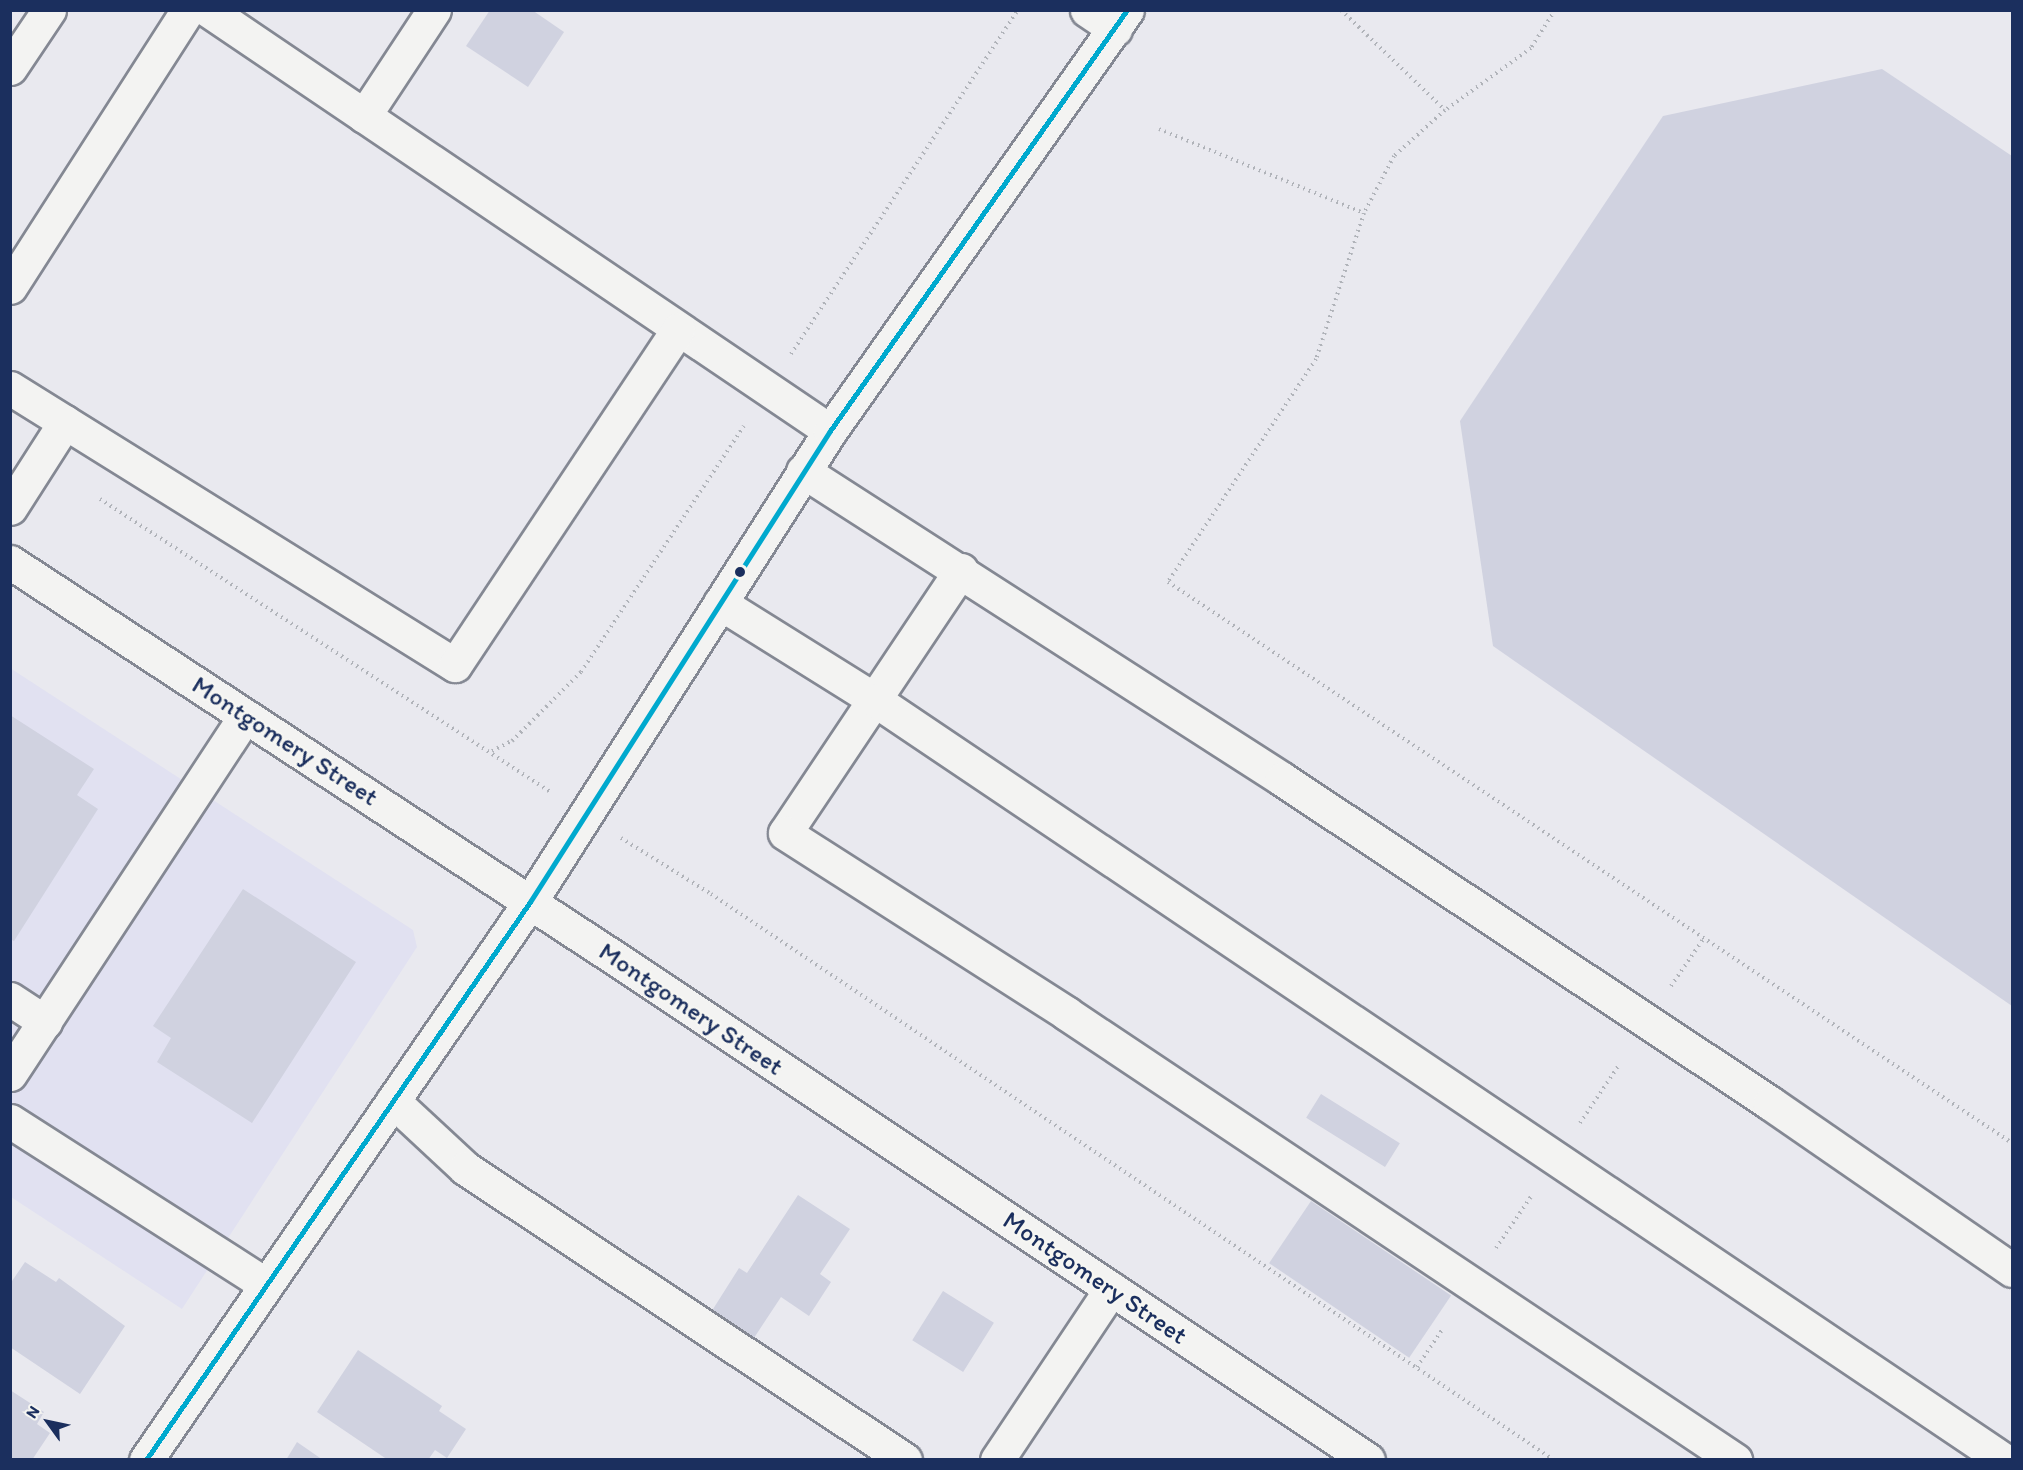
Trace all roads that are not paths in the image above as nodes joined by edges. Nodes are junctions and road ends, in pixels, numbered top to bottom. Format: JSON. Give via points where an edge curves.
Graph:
{"nodes":[{"id":1,"x":49,"y":10,"type":"edge"},
{"id":2,"x":188,"y":10,"type":"edge"},
{"id":3,"x":208,"y":10,"type":"edge"},
{"id":4,"x":434,"y":10,"type":"edge"},
{"id":5,"x":1087,"y":10,"type":"edge"},
{"id":6,"x":1121,"y":20,"type":"edge"},
{"id":7,"x":10,"y":68,"type":"edge"},
{"id":8,"x":364,"y":116,"type":"junction"},
{"id":9,"x":10,"y":287,"type":"edge"},
{"id":10,"x":678,"y":328,"type":"junction"},
{"id":11,"x":10,"y":388,"type":"edge"},
{"id":12,"x":65,"y":422,"type":"junction"},
{"id":13,"x":830,"y":431,"type":"junction"},
{"id":14,"x":803,"y":471,"type":"junction"},
{"id":15,"x":10,"y":508,"type":"edge"},
{"id":16,"x":10,"y":562,"type":"edge"},
{"id":17,"x":961,"y":570,"type":"junction"},
{"id":18,"x":720,"y":603,"type":"junction"},
{"id":19,"x":875,"y":700,"type":"junction"},
{"id":20,"x":245,"y":716,"type":"junction"},
{"id":21,"x":530,"y":902,"type":"junction"},
{"id":22,"x":10,"y":999,"type":"edge"},
{"id":23,"x":45,"y":1022,"type":"junction"},
{"id":24,"x":10,"y":1074,"type":"edge"},
{"id":25,"x":393,"y":1101,"type":"junction"},
{"id":26,"x":10,"y":1121,"type":"edge"},
{"id":27,"x":2013,"y":1270,"type":"edge"},
{"id":28,"x":266,"y":1286,"type":"junction"},
{"id":29,"x":1111,"y":1289,"type":"junction"},
{"id":30,"x":146,"y":1460,"type":"edge"},
{"id":31,"x":905,"y":1460,"type":"edge"},
{"id":32,"x":997,"y":1460,"type":"edge"},
{"id":33,"x":1368,"y":1460,"type":"edge"},
{"id":34,"x":1735,"y":1460,"type":"edge"},
{"id":35,"x":2004,"y":1460,"type":"edge"}],
"edges":[{"from":1,"to":7,"type":"street"},
{"from":2,"to":9,"type":"street"},
{"from":3,"to":8,"type":"street"},
{"from":4,"to":8,"type":"street"},
{"from":5,"to":6,"type":"street"},
{"from":6,"to":13,"type":"street"},
{"from":8,"to":10,"type":"street"},
{"from":10,"to":12,"type":"street","via":[[455,665]]},
{"from":10,"to":13,"type":"street"},
{"from":11,"to":12,"type":"street"},
{"from":12,"to":15,"type":"street"},
{"from":13,"to":14,"type":"street"},
{"from":14,"to":17,"type":"street"},
{"from":14,"to":18,"type":"street"},
{"from":16,"to":20,"type":"street","name":"Montgomery Street"},
{"from":17,"to":19,"type":"street"},
{"from":17,"to":27,"type":"street","via":[[1638,1015]]},
{"from":18,"to":19,"type":"street"},
{"from":18,"to":21,"type":"street"},
{"from":19,"to":34,"type":"street","via":[[785,833],[1066,1013]]},
{"from":19,"to":35,"type":"street"},
{"from":20,"to":21,"type":"street","name":"Montgomery Street"},
{"from":20,"to":23,"type":"street"},
{"from":21,"to":25,"type":"street"},
{"from":21,"to":29,"type":"street","name":"Montgomery Street"},
{"from":22,"to":23,"type":"street"},
{"from":23,"to":24,"type":"street"},
{"from":25,"to":28,"type":"street"},
{"from":25,"to":31,"type":"street","via":[[465,1168]]},
{"from":26,"to":28,"type":"street"},
{"from":28,"to":30,"type":"street"},
{"from":29,"to":32,"type":"street"},
{"from":29,"to":33,"type":"street","name":"Montgomery Street"}]}
